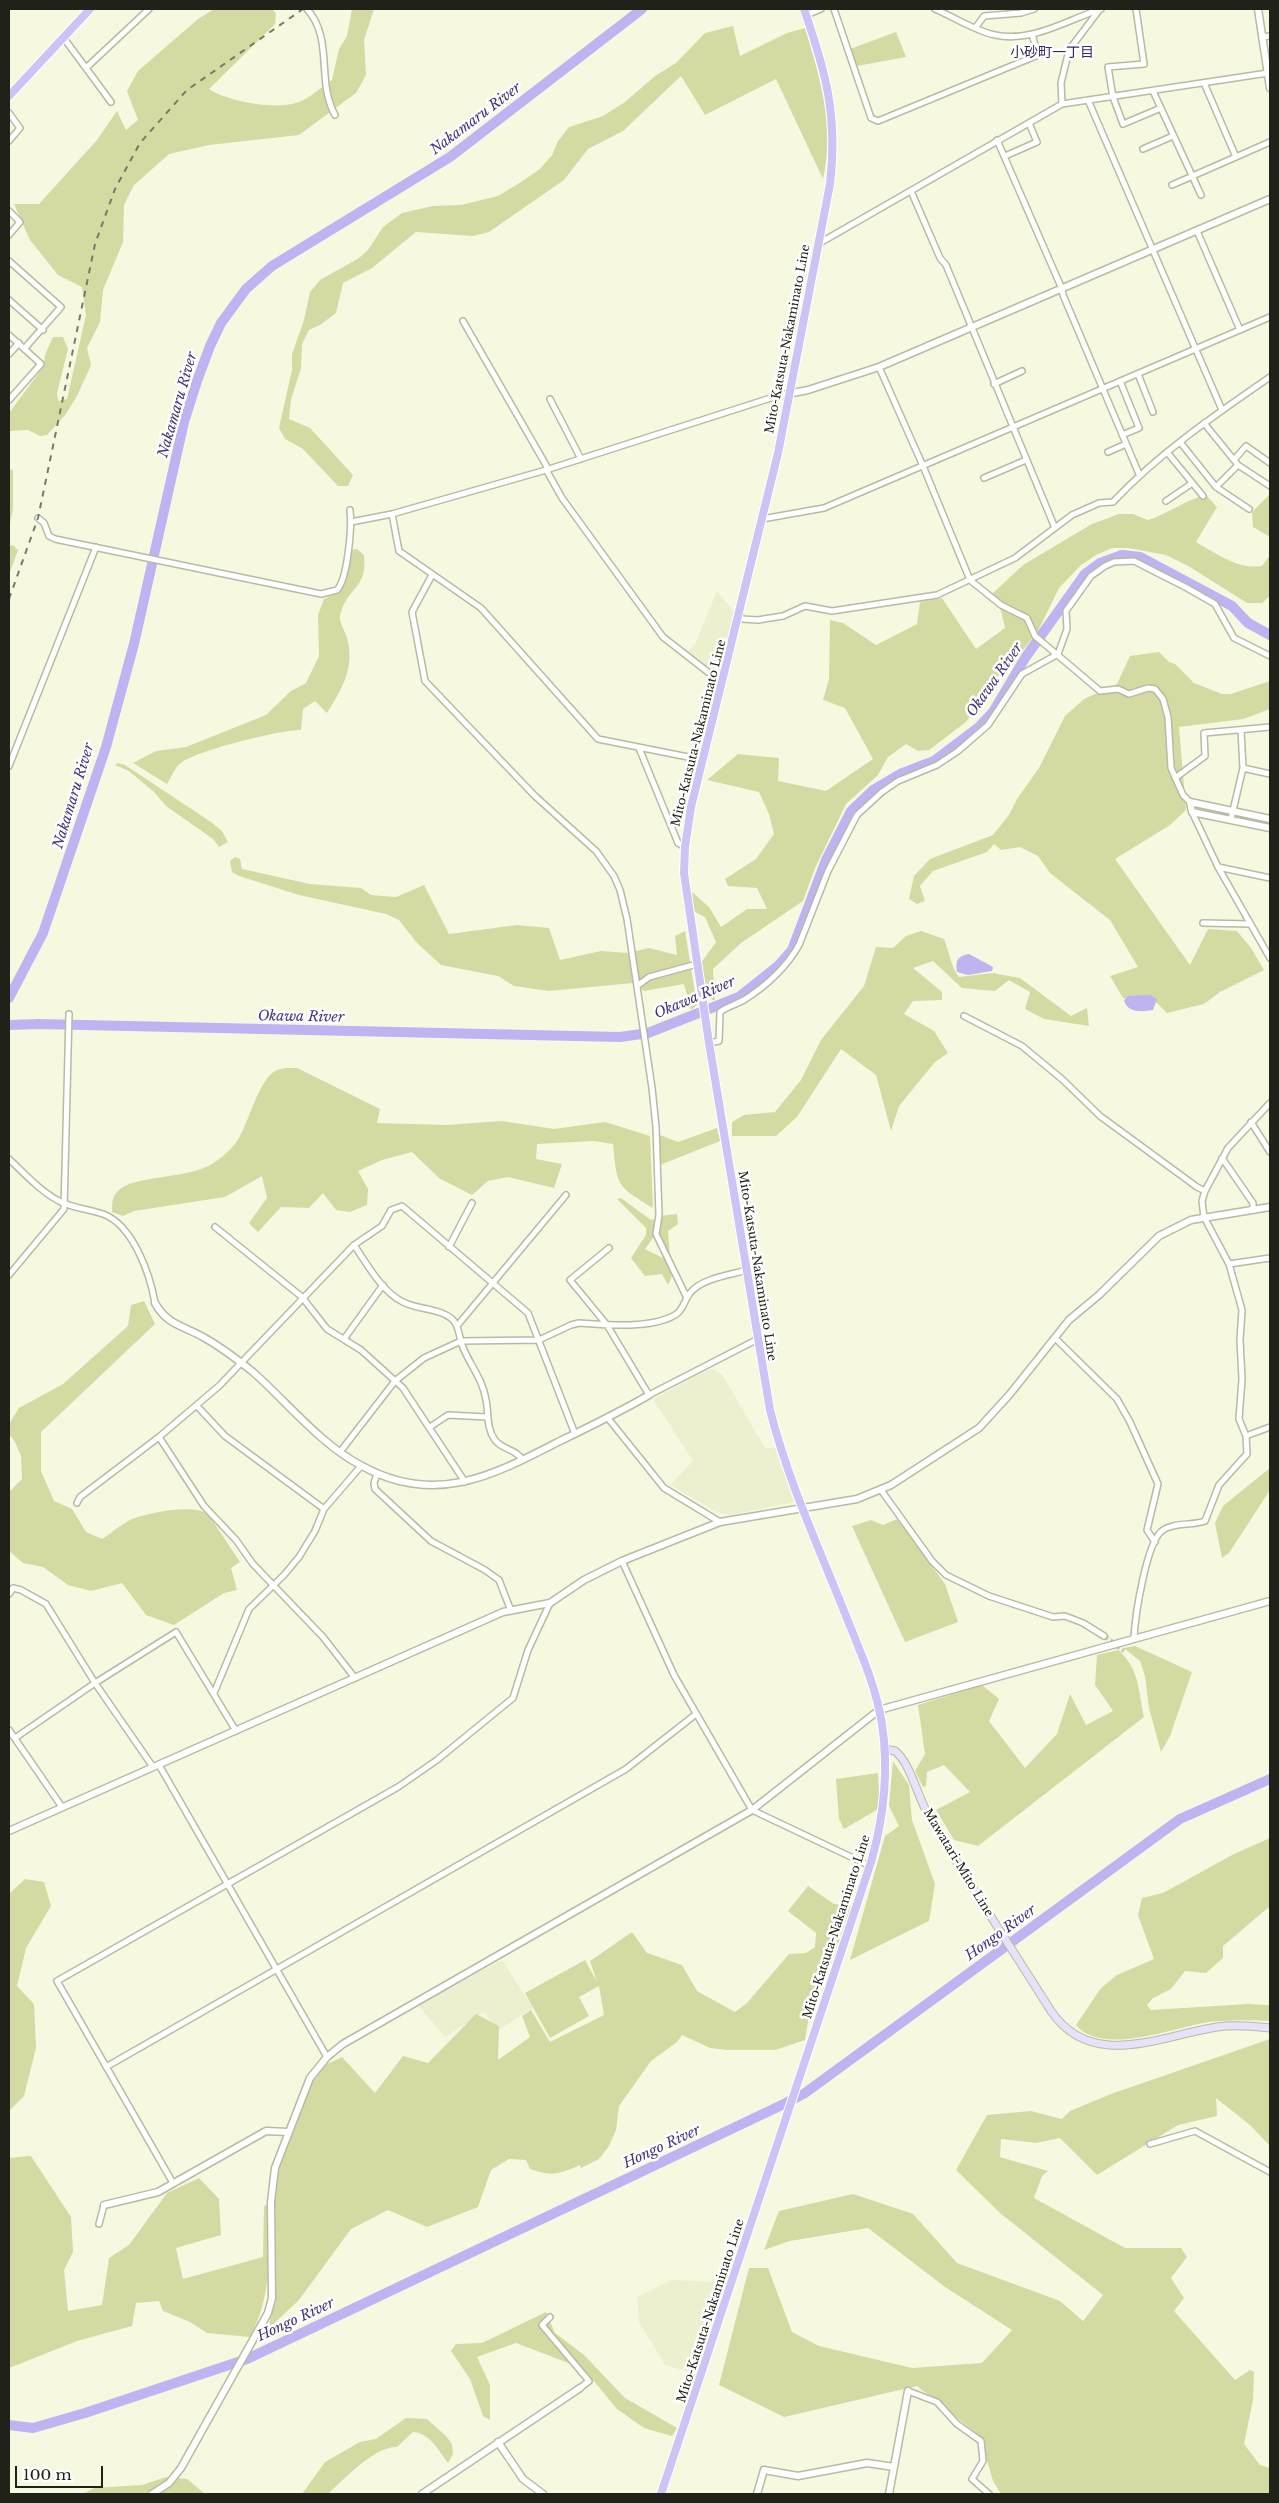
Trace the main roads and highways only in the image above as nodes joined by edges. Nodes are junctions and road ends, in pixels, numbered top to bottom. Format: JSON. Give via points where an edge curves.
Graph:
{"nodes":[{"id":1,"x":90,"y":9,"type":"edge"},
{"id":2,"x":805,"y":12,"type":"edge"},
{"id":3,"x":9,"y":96,"type":"edge"},
{"id":4,"x":885,"y":1749,"type":"junction"},
{"id":5,"x":1270,"y":2028,"type":"edge"},
{"id":6,"x":661,"y":2494,"type":"edge"}],
"edges":[{"from":1,"to":3,"type":"main road"},
{"from":2,"to":4,"type":"main road","name":"Mito-Katsuta-Nakaminato Line","via":[[829,89],[833,127],[830,184],[778,453],[685,847],[686,895],[770,1410],[780,1451],[870,1679]]},
{"from":4,"to":5,"type":"main road","name":"Mawatari-Mito Line","via":[[895,1751],[902,1759],[930,1818],[1056,2020],[1071,2033],[1087,2042],[1120,2046],[1219,2026]]},
{"from":4,"to":6,"type":"main road","name":"Mito-Katsuta-Nakaminato Line","via":[[882,1818],[870,1866]]}]}
